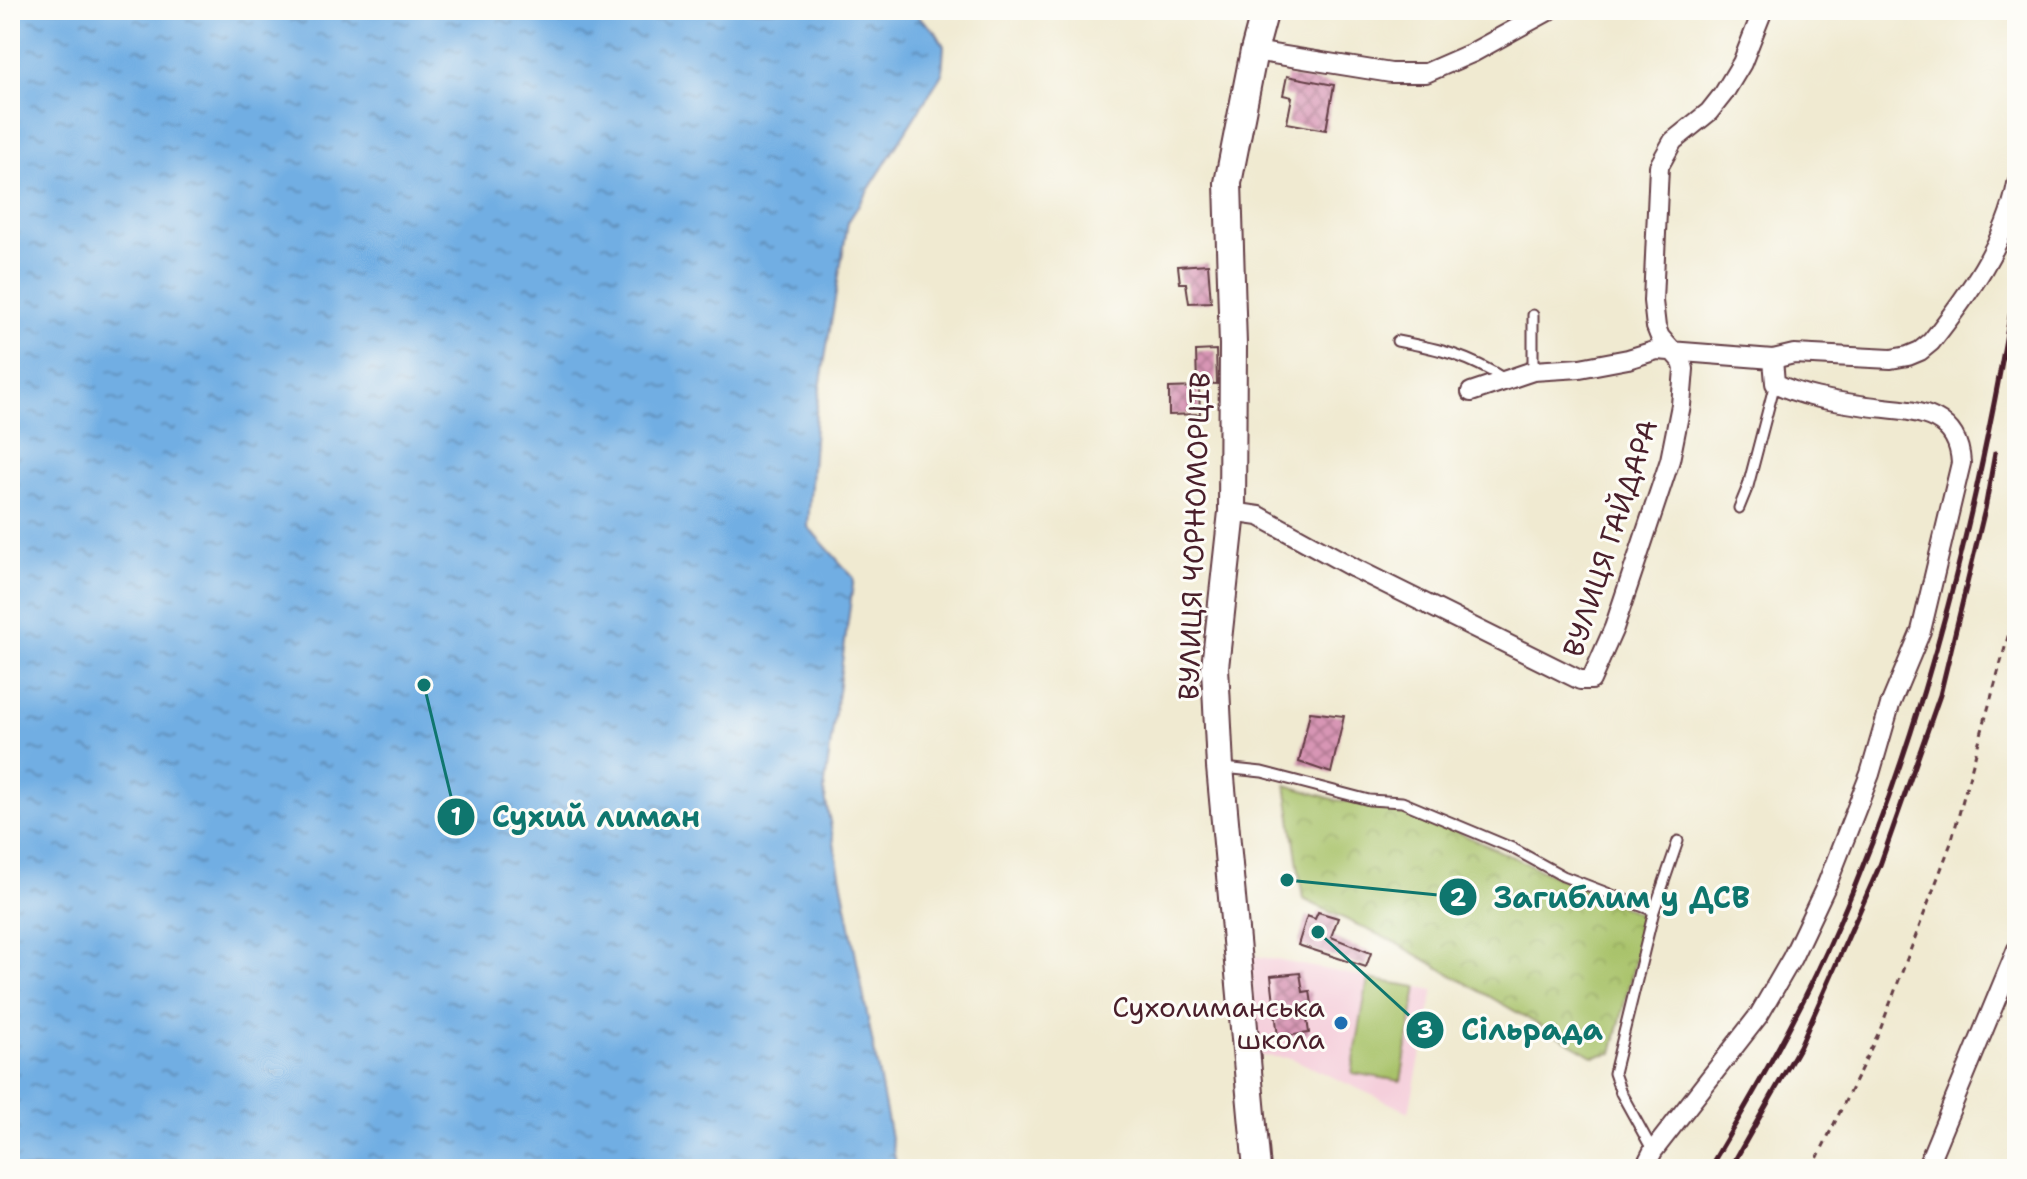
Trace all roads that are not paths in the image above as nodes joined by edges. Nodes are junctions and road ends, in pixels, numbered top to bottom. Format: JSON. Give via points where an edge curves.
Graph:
{"nodes":[{"id":1,"x":1265,"y":10,"type":"edge"},
{"id":2,"x":1550,"y":10,"type":"edge"},
{"id":3,"x":1763,"y":10,"type":"edge"},
{"id":4,"x":2009,"y":10,"type":"edge"},
{"id":5,"x":2017,"y":13,"type":"edge"},
{"id":6,"x":1254,"y":51,"type":"junction"},
{"id":7,"x":2017,"y":184,"type":"edge"},
{"id":8,"x":1533,"y":315,"type":"dead end"},
{"id":9,"x":1397,"y":341,"type":"dead end"},
{"id":10,"x":1673,"y":351,"type":"junction"},
{"id":11,"x":1773,"y":359,"type":"junction"},
{"id":12,"x":1533,"y":371,"type":"junction"},
{"id":13,"x":1507,"y":380,"type":"junction"},
{"id":14,"x":1775,"y":383,"type":"junction"},
{"id":15,"x":1471,"y":392,"type":"dead end"},
{"id":16,"x":1739,"y":508,"type":"dead end"},
{"id":17,"x":1232,"y":512,"type":"junction"},
{"id":18,"x":1220,"y":767,"type":"junction"},
{"id":19,"x":1678,"y":841,"type":"dead end"},
{"id":20,"x":1654,"y":911,"type":"junction"},
{"id":21,"x":2017,"y":949,"type":"edge"},
{"id":22,"x":1653,"y":1151,"type":"junction"},
{"id":23,"x":1257,"y":1169,"type":"edge"},
{"id":24,"x":1644,"y":1169,"type":"edge"},
{"id":25,"x":1926,"y":1169,"type":"edge"}],
"edges":[{"from":1,"to":6,"type":"main road","name":"ВУЛИЦЯ ЧОРНОМОРЦІВ"},
{"from":2,"to":6,"type":"street","via":[[1426,73],[1391,73]]},
{"from":3,"to":10,"type":"street","name":"ВУЛИЦЯ ГАЙДАРА","via":[[1724,93],[1673,141],[1659,166],[1653,301],[1660,337]]},
{"from":4,"to":5,"type":"street"},
{"from":6,"to":17,"type":"main road","name":"ВУЛИЦЯ ЧОРНОМОРЦІВ","via":[[1228,183]]},
{"from":7,"to":11,"type":"street","via":[[1999,242],[1941,329],[1920,351],[1891,359],[1794,354]]},
{"from":8,"to":12,"type":"lane"},
{"from":9,"to":13,"type":"lane","via":[[1451,352]]},
{"from":10,"to":11,"type":"street"},
{"from":10,"to":12,"type":"street"},
{"from":10,"to":17,"type":"street","name":"ВУЛИЦЯ ГАЙДАРА","via":[[1684,369],[1670,460],[1614,628],[1591,680],[1580,680],[1259,516]]},
{"from":11,"to":14,"type":"street"},
{"from":12,"to":13,"type":"street"},
{"from":13,"to":15,"type":"street"},
{"from":14,"to":16,"type":"lane"},
{"from":14,"to":22,"type":"street","via":[[1854,405],[1931,416],[1952,431],[1961,463],[1921,631],[1827,884],[1759,1015]]},
{"from":17,"to":18,"type":"main road","name":"ВУЛИЦЯ ЧОРНОМОРЦІВ","via":[[1215,667]]},
{"from":18,"to":20,"type":"lane","via":[[1413,805],[1563,876]]},
{"from":18,"to":23,"type":"main road","name":"ВУЛИЦЯ ЧОРНОМОРЦІВ"},
{"from":19,"to":20,"type":"lane"},
{"from":20,"to":22,"type":"lane","via":[[1614,1073]]},
{"from":21,"to":25,"type":"street"},
{"from":22,"to":24,"type":"street"}]}
